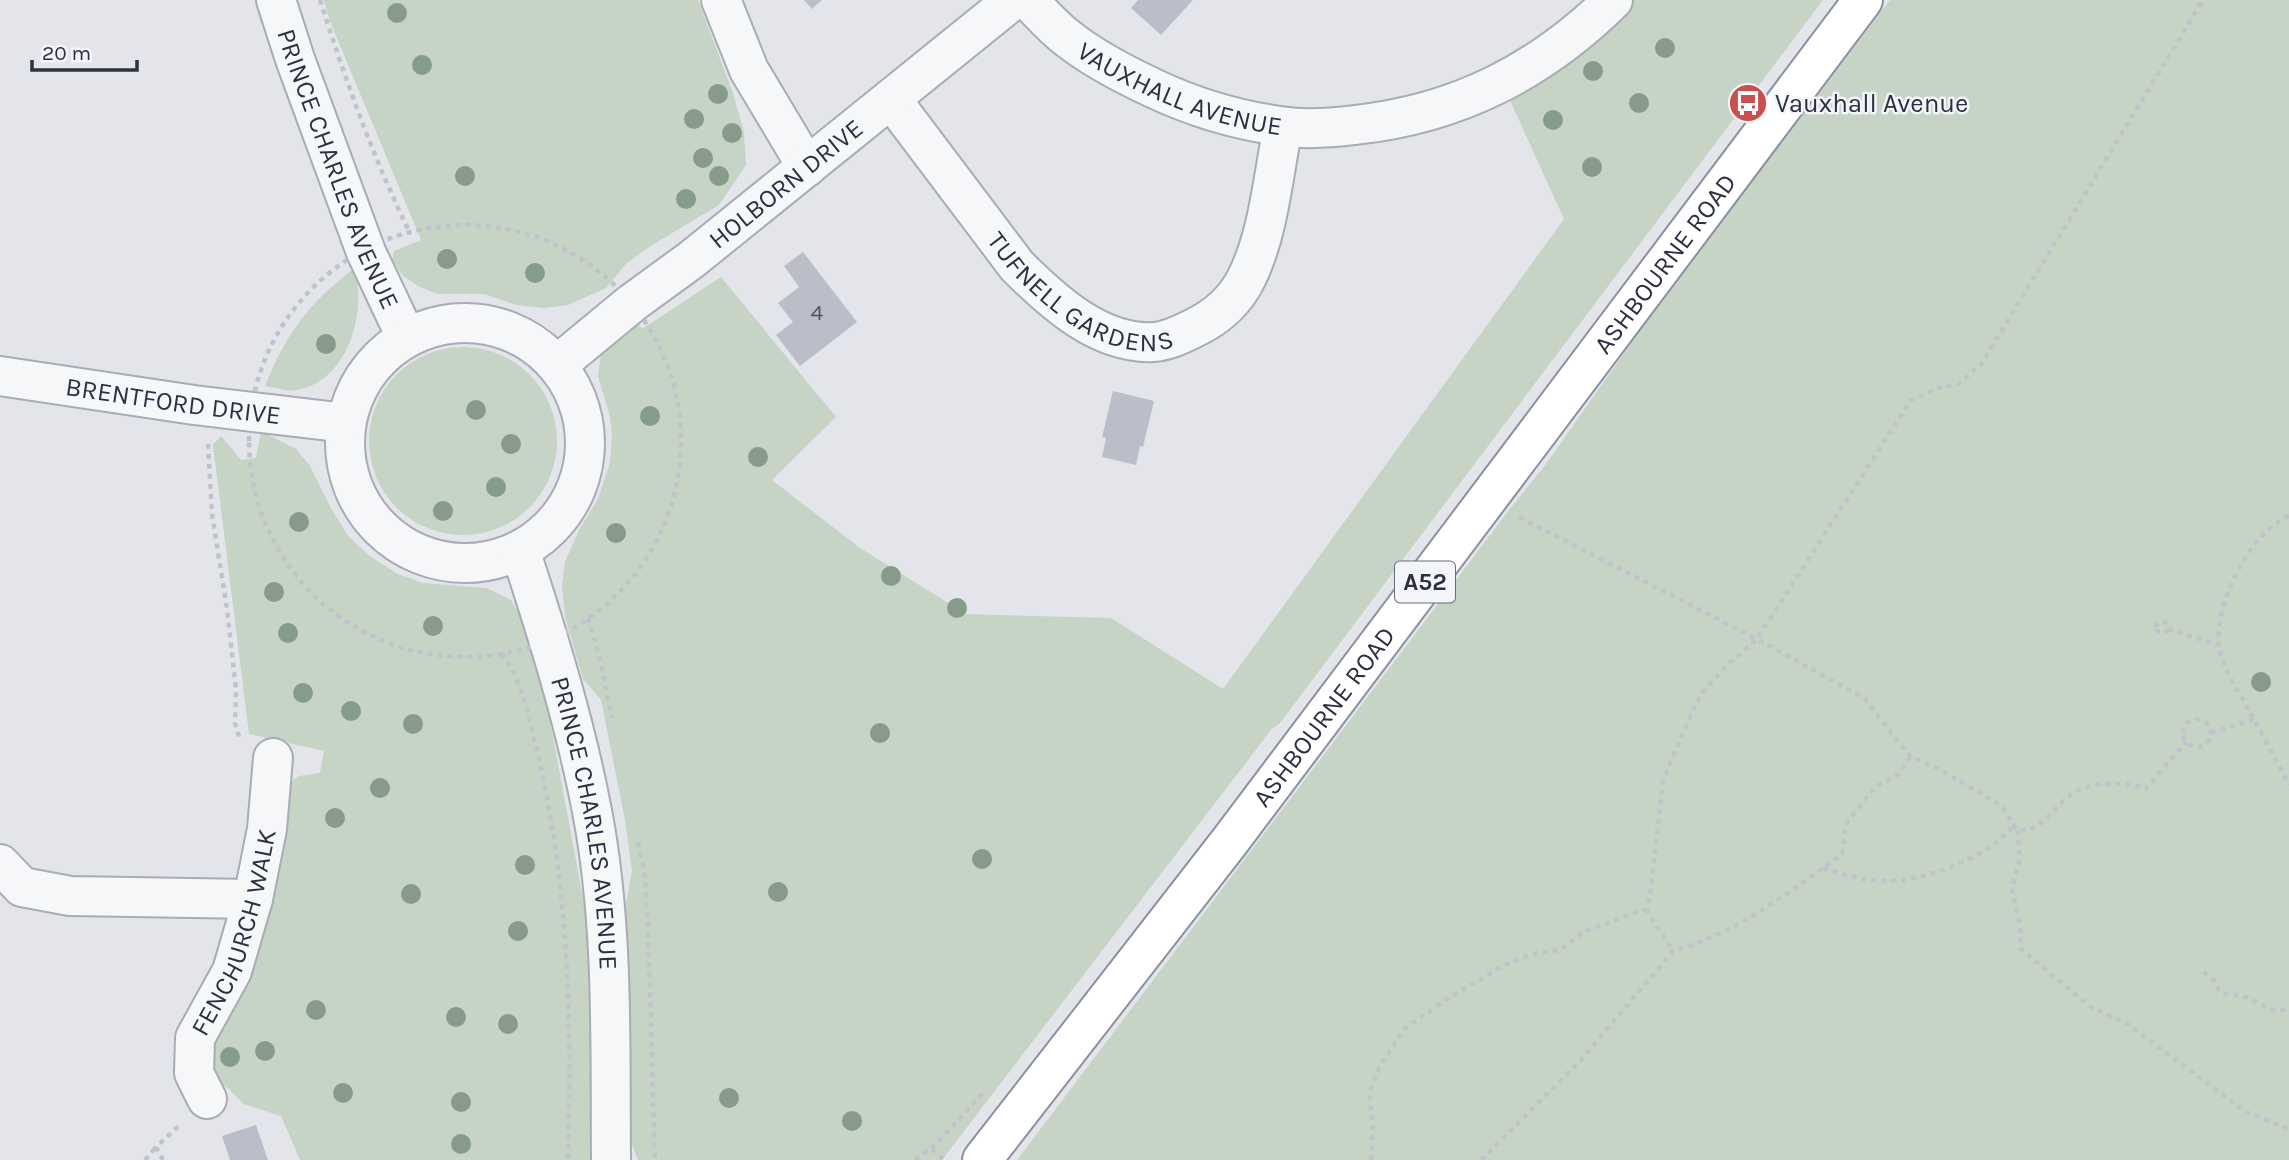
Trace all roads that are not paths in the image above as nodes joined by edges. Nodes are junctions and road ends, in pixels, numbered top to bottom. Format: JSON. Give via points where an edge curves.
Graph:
{"nodes":[{"id":1,"x":276,"y":0,"type":"edge"},
{"id":2,"x":720,"y":0,"type":"edge"},
{"id":3,"x":1013,"y":0,"type":"edge"},
{"id":4,"x":1028,"y":0,"type":"edge"},
{"id":5,"x":1613,"y":0,"type":"edge"},
{"id":6,"x":1863,"y":0,"type":"edge"},
{"id":7,"x":891,"y":99,"type":"junction"},
{"id":8,"x":1283,"y":127,"type":"junction"},
{"id":9,"x":807,"y":167,"type":"junction"},
{"id":10,"x":406,"y":337,"type":"junction"},
{"id":11,"x":557,"y":365,"type":"junction"},
{"id":12,"x":0,"y":376,"type":"edge"},
{"id":13,"x":346,"y":423,"type":"junction"},
{"id":14,"x":520,"y":550,"type":"junction"},
{"id":15,"x":273,"y":758,"type":"road end"},
{"id":16,"x":0,"y":864,"type":"edge"},
{"id":17,"x":253,"y":899,"type":"junction"},
{"id":18,"x":207,"y":1099,"type":"road end"},
{"id":19,"x":611,"y":1102,"type":"junction"},
{"id":20,"x":611,"y":1160,"type":"edge"},
{"id":21,"x":626,"y":1160,"type":"edge"},
{"id":22,"x":982,"y":1160,"type":"edge"}],
"edges":[{"from":1,"to":10,"type":"street","name":"PRINCE CHARLES AVENUE","via":[[366,252]]},
{"from":2,"to":9,"type":"street","via":[[749,71]]},
{"from":3,"to":7,"type":"street","name":"HOLBORN DRIVE"},
{"from":4,"to":8,"type":"street","name":"VAUXHALL AVENUE","via":[[1065,36],[1128,76],[1206,110]]},
{"from":5,"to":8,"type":"street","name":"VAUXHALL AVENUE","via":[[1575,36],[1524,71],[1467,99],[1376,123]]},
{"from":6,"to":22,"type":"highway","name":"ASHBOURNE ROAD","number":"A52","via":[[1230,841]]},
{"from":7,"to":8,"type":"street","name":"TUFNELL GARDENS","via":[[1017,267],[1041,290],[1095,327],[1122,339],[1155,342],[1205,323],[1239,292],[1257,252]]},
{"from":7,"to":9,"type":"street","name":"HOLBORN DRIVE"},
{"from":9,"to":11,"type":"street","name":"HOLBORN DRIVE"},
{"from":10,"to":11,"type":"street","via":[[459,322],[487,324],[537,346]]},
{"from":10,"to":13,"type":"street","via":[[366,373]]},
{"from":11,"to":14,"type":"street","via":[[582,413],[583,466],[561,515],[543,535]]},
{"from":12,"to":13,"type":"street","name":"BRENTFORD DRIVE"},
{"from":13,"to":14,"type":"street","via":[[349,477],[374,523],[394,541],[443,562],[470,564]]},
{"from":14,"to":19,"type":"street","name":"PRINCE CHARLES AVENUE","via":[[549,638],[593,813],[608,950]]},
{"from":15,"to":17,"type":"street","name":"FENCHURCH WALK","via":[[267,829]]},
{"from":16,"to":17,"type":"street","via":[[22,887],[70,896]]},
{"from":17,"to":18,"type":"street","name":"FENCHURCH WALK","via":[[232,971],[195,1038],[194,1073]]},
{"from":19,"to":20,"type":"street","name":"PRINCE CHARLES AVENUE"},
{"from":19,"to":21,"type":"street","name":"PRINCE CHARLES AVENUE"}]}
